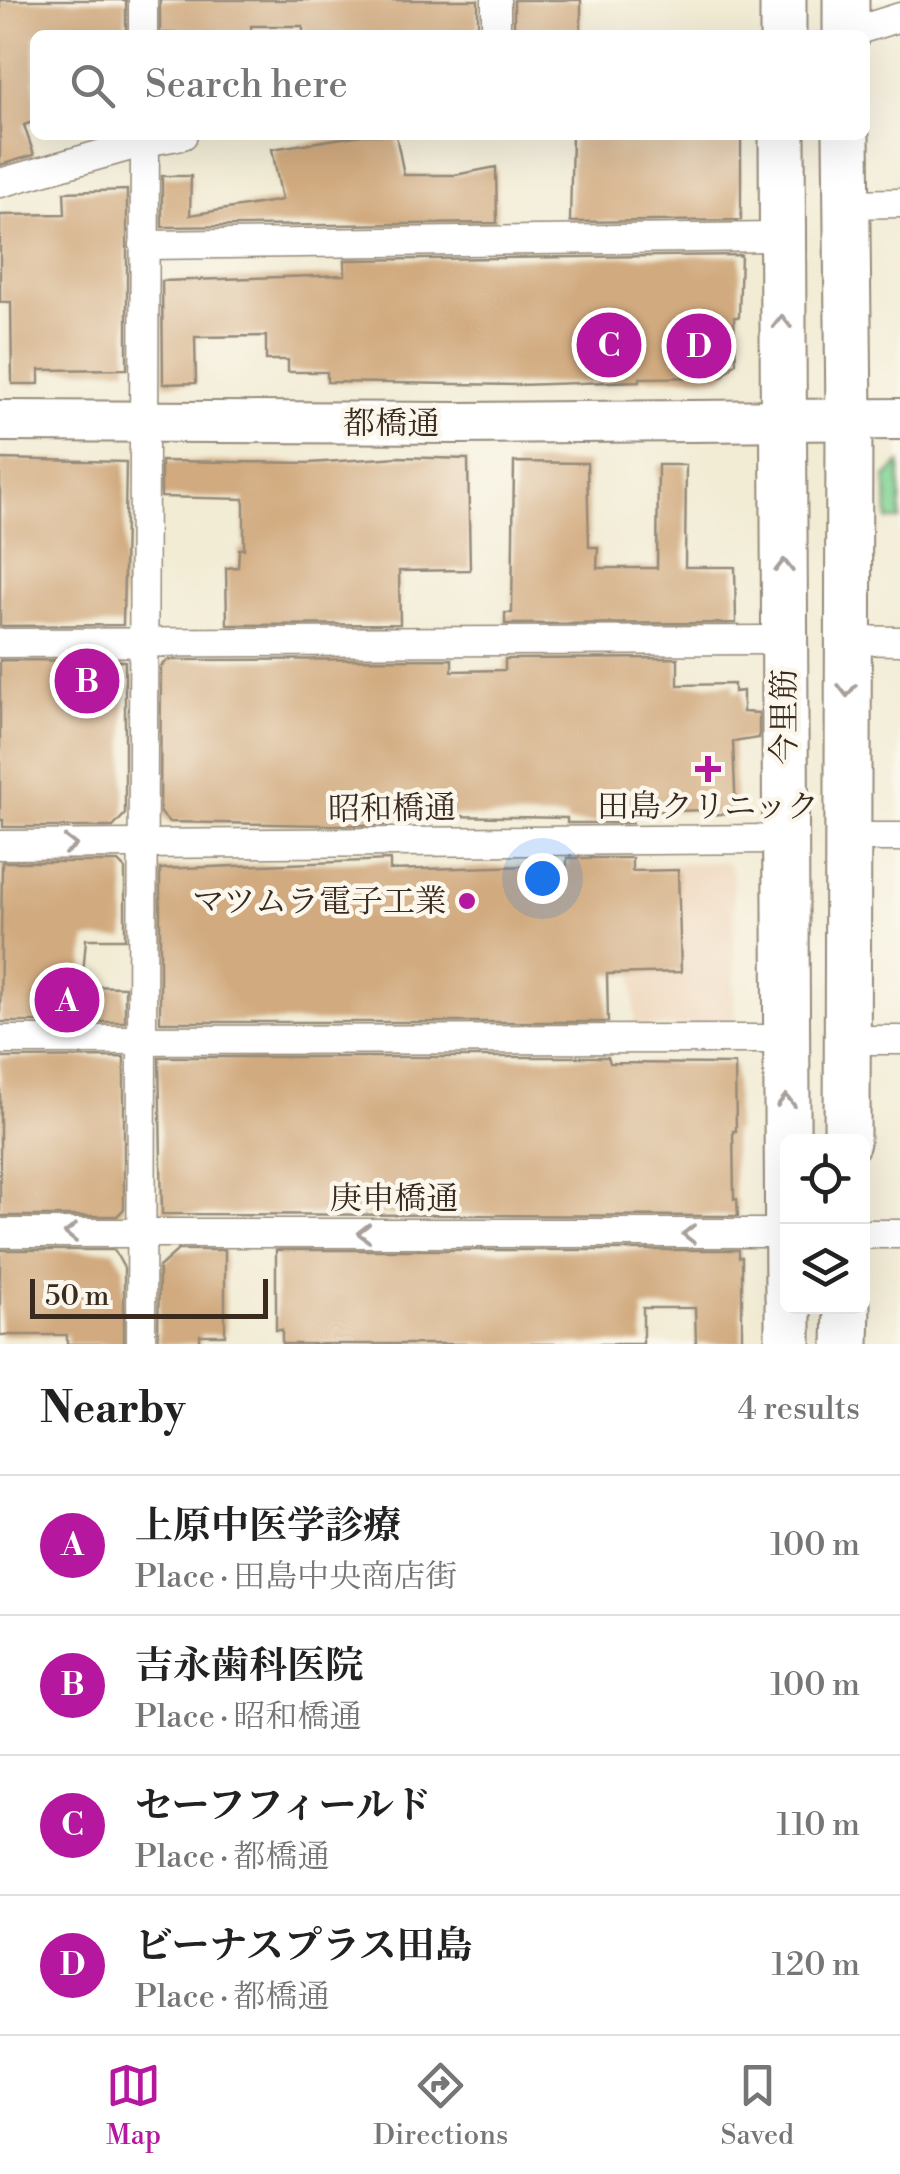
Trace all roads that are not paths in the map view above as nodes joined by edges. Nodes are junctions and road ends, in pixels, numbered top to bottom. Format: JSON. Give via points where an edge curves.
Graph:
{"nodes":[{"id":1,"x":143,"y":0,"type":"edge"},
{"id":2,"x":496,"y":0,"type":"edge"},
{"id":3,"x":783,"y":0,"type":"edge"},
{"id":4,"x":900,"y":16,"type":"edge"},
{"id":5,"x":846,"y":23,"type":"edge"},
{"id":6,"x":144,"y":30,"type":"edge"},
{"id":7,"x":496,"y":30,"type":"edge"},
{"id":8,"x":783,"y":30,"type":"edge"},
{"id":9,"x":139,"y":140,"type":"edge"},
{"id":10,"x":145,"y":140,"type":"edge"},
{"id":11,"x":782,"y":140,"type":"edge"},
{"id":12,"x":846,"y":140,"type":"edge"},
{"id":13,"x":0,"y":183,"type":"edge"},
{"id":14,"x":900,"y":203,"type":"edge"},
{"id":15,"x":845,"y":204,"type":"junction"},
{"id":16,"x":781,"y":237,"type":"junction"},
{"id":17,"x":144,"y":245,"type":"junction"},
{"id":18,"x":849,"y":418,"type":"junction"},
{"id":19,"x":900,"y":419,"type":"edge"},
{"id":20,"x":783,"y":420,"type":"junction"},
{"id":21,"x":0,"y":421,"type":"edge"},
{"id":22,"x":142,"y":422,"type":"junction"},
{"id":23,"x":784,"y":640,"type":"junction"},
{"id":24,"x":848,"y":640,"type":"junction"},
{"id":25,"x":900,"y":640,"type":"edge"},
{"id":26,"x":0,"y":643,"type":"edge"},
{"id":27,"x":141,"y":643,"type":"junction"},
{"id":28,"x":846,"y":837,"type":"junction"},
{"id":29,"x":900,"y":838,"type":"edge"},
{"id":30,"x":785,"y":839,"type":"junction"},
{"id":31,"x":0,"y":845,"type":"edge"},
{"id":32,"x":140,"y":846,"type":"junction"},
{"id":33,"x":786,"y":1039,"type":"junction"},
{"id":34,"x":0,"y":1040,"type":"edge"},
{"id":35,"x":142,"y":1040,"type":"junction"},
{"id":36,"x":847,"y":1040,"type":"junction"},
{"id":37,"x":900,"y":1040,"type":"edge"},
{"id":38,"x":847,"y":1134,"type":"edge"},
{"id":39,"x":787,"y":1224,"type":"edge"},
{"id":40,"x":0,"y":1233,"type":"edge"},
{"id":41,"x":142,"y":1233,"type":"junction"},
{"id":42,"x":780,"y":1234,"type":"edge"},
{"id":43,"x":870,"y":1234,"type":"edge"},
{"id":44,"x":900,"y":1234,"type":"edge"},
{"id":45,"x":788,"y":1314,"type":"edge"},
{"id":46,"x":847,"y":1314,"type":"edge"},
{"id":47,"x":140,"y":1344,"type":"edge"},
{"id":48,"x":788,"y":1344,"type":"edge"},
{"id":49,"x":846,"y":1344,"type":"edge"}],
"edges":[{"from":1,"to":6,"type":"street"},
{"from":2,"to":7,"type":"street"},
{"from":3,"to":8,"type":"main road"},
{"from":4,"to":5,"type":"street"},
{"from":9,"to":13,"type":"street"},
{"from":10,"to":17,"type":"street"},
{"from":11,"to":16,"type":"main road","name":"今里筋"},
{"from":12,"to":15,"type":"main road","name":"今里筋"},
{"from":14,"to":15,"type":"street"},
{"from":15,"to":18,"type":"main road","name":"今里筋"},
{"from":16,"to":17,"type":"street"},
{"from":20,"to":16,"type":"main road","name":"今里筋","one_way":true},
{"from":17,"to":22,"type":"street"},
{"from":18,"to":19,"type":"street"},
{"from":18,"to":20,"type":"street","name":"都橋通"},
{"from":18,"to":24,"type":"main road","name":"今里筋"},
{"from":20,"to":22,"type":"street","name":"都橋通"},
{"from":23,"to":20,"type":"main road","name":"今里筋","one_way":true},
{"from":21,"to":22,"type":"street","name":"都橋通"},
{"from":22,"to":27,"type":"street"},
{"from":23,"to":27,"type":"street"},
{"from":23,"to":30,"type":"main road","name":"今里筋"},
{"from":24,"to":25,"type":"street"},
{"from":24,"to":28,"type":"main road","name":"今里筋","one_way":true},
{"from":26,"to":27,"type":"street"},
{"from":27,"to":32,"type":"street"},
{"from":28,"to":29,"type":"street"},
{"from":28,"to":36,"type":"main road","name":"今里筋"},
{"from":30,"to":32,"type":"street","name":"昭和橋通"},
{"from":30,"to":33,"type":"main road","name":"今里筋"},
{"from":31,"to":32,"type":"street","name":"昭和橋通","one_way":true},
{"from":32,"to":35,"type":"street"},
{"from":33,"to":35,"type":"street"},
{"from":39,"to":33,"type":"main road","name":"今里筋","one_way":true},
{"from":34,"to":35,"type":"street"},
{"from":35,"to":41,"type":"street"},
{"from":36,"to":37,"type":"street"},
{"from":36,"to":38,"type":"main road","name":"今里筋"},
{"from":41,"to":40,"type":"street","name":"庚申橋通","one_way":true},
{"from":42,"to":41,"type":"street","name":"庚申橋通","one_way":true},
{"from":41,"to":47,"type":"street"},
{"from":43,"to":44,"type":"street"},
{"from":45,"to":48,"type":"main road"},
{"from":46,"to":49,"type":"main road"}]}
